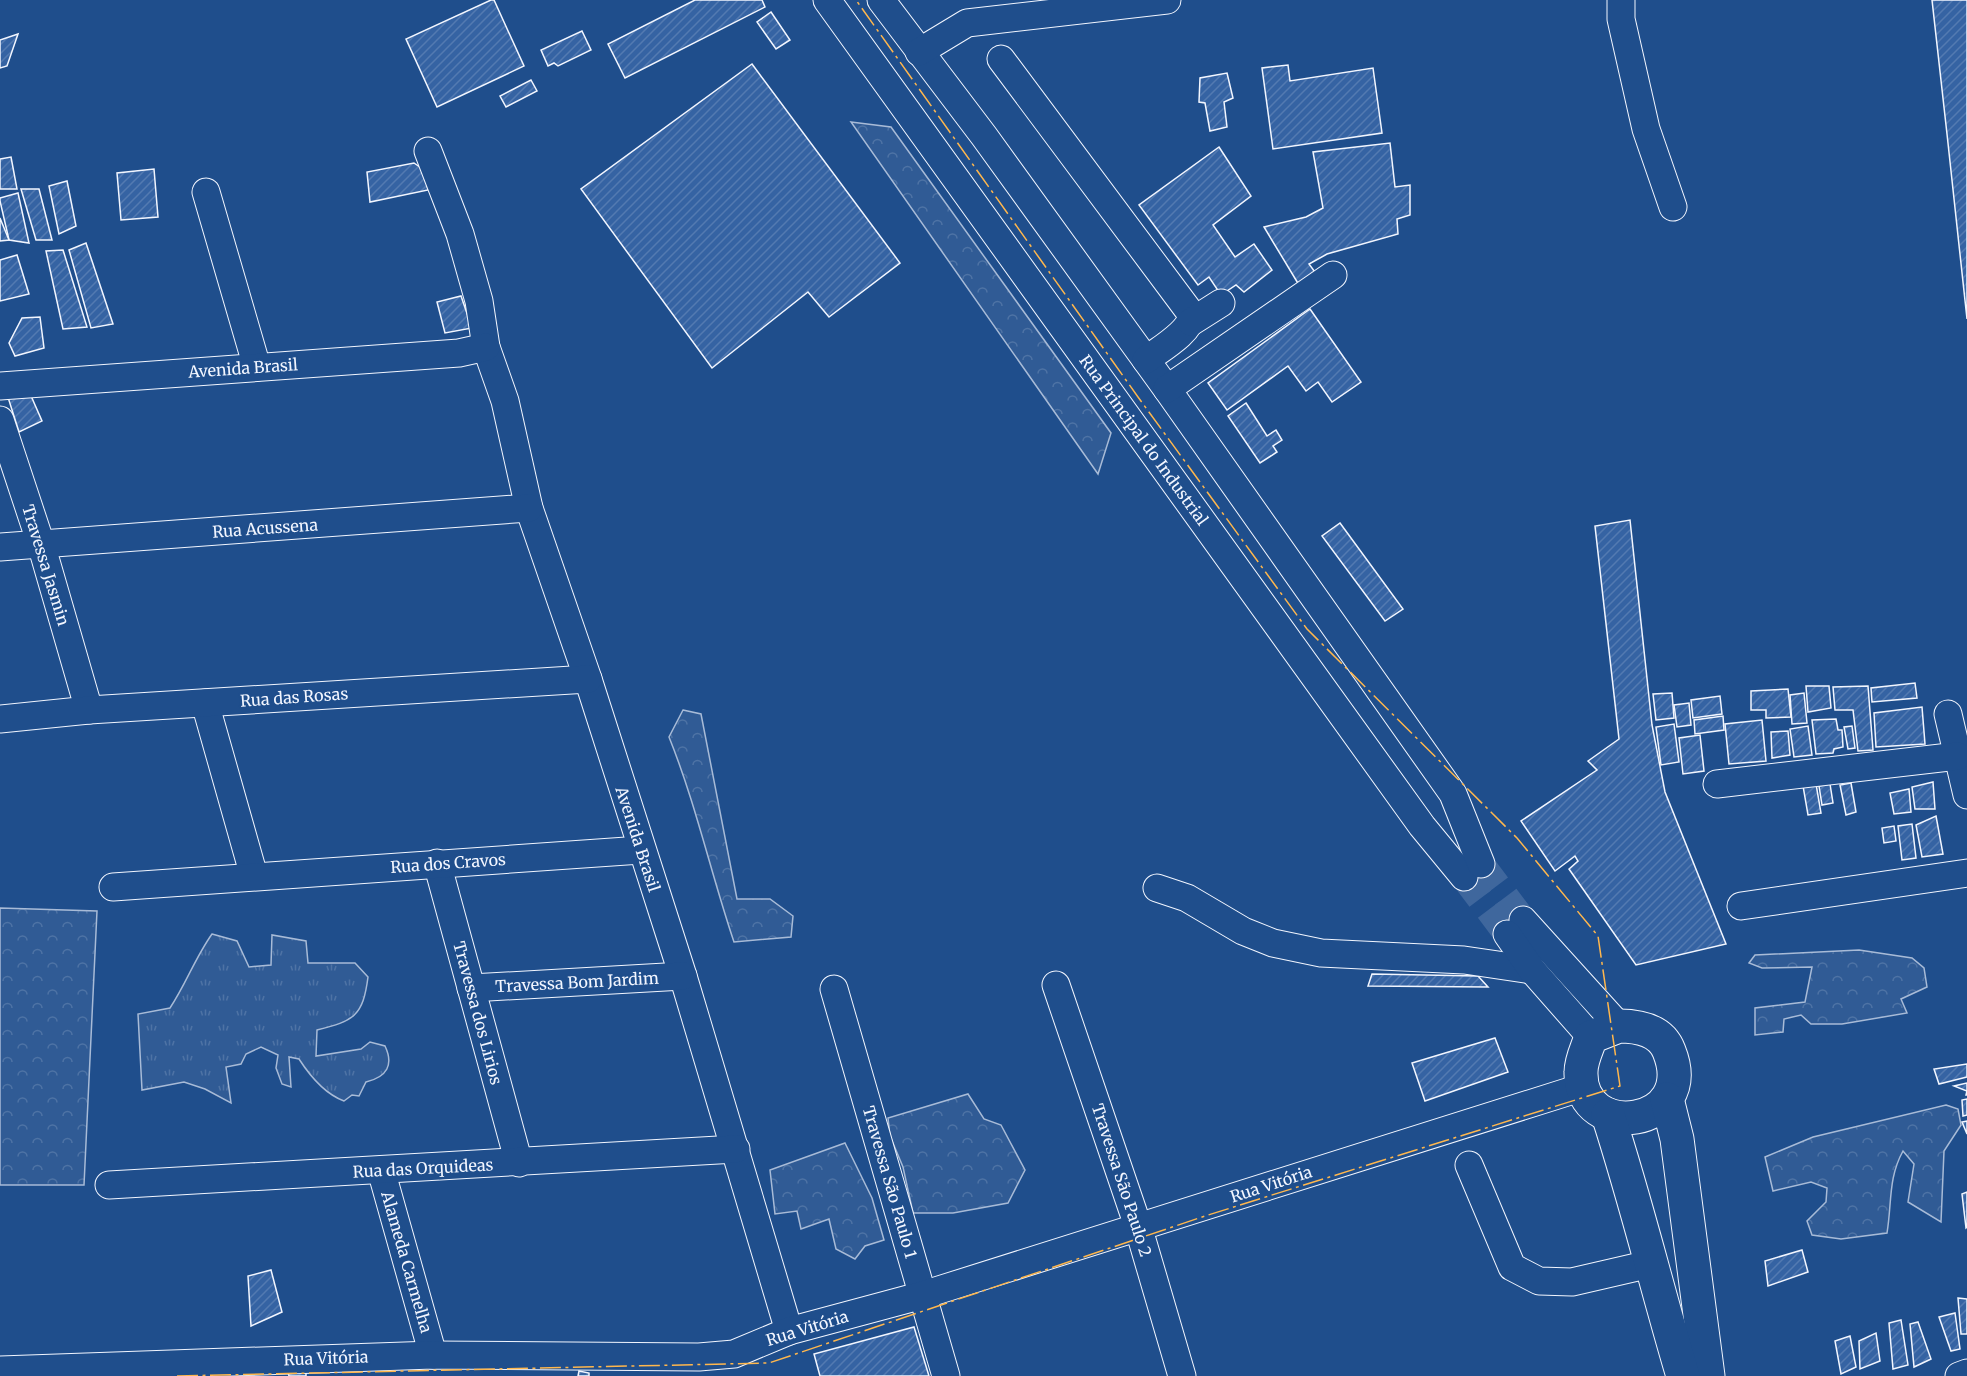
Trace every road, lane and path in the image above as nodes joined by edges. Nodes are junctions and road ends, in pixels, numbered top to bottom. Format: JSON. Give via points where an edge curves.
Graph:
{"nodes":[{"id":1,"x":827,"y":0,"type":"edge"},
{"id":2,"x":881,"y":0,"type":"edge"},
{"id":3,"x":1167,"y":0,"type":"edge"},
{"id":4,"x":1621,"y":0,"type":"edge"},
{"id":5,"x":920,"y":52,"type":"junction"},
{"id":6,"x":1001,"y":59,"type":"dead end"},
{"id":7,"x":428,"y":151,"type":"dead end"},
{"id":8,"x":206,"y":192,"type":"dead end"},
{"id":9,"x":1673,"y":207,"type":"dead end"},
{"id":10,"x":1333,"y":275,"type":"dead end"},
{"id":11,"x":1221,"y":303,"type":"dead end"},
{"id":12,"x":1191,"y":322,"type":"junction"},
{"id":13,"x":486,"y":347,"type":"junction"},
{"id":14,"x":1146,"y":360,"type":"junction"},
{"id":15,"x":257,"y":367,"type":"junction"},
{"id":16,"x":0,"y":386,"type":"edge"},
{"id":17,"x":1167,"y":389,"type":"junction"},
{"id":18,"x":0,"y":420,"type":"edge"},
{"id":19,"x":529,"y":508,"type":"junction"},
{"id":20,"x":40,"y":544,"type":"junction"},
{"id":21,"x":0,"y":547,"type":"edge"},
{"id":22,"x":588,"y":679,"type":"junction"},
{"id":23,"x":205,"y":703,"type":"junction"},
{"id":24,"x":89,"y":710,"type":"junction"},
{"id":25,"x":1948,"y":714,"type":"dead end"},
{"id":26,"x":0,"y":719,"type":"edge"},
{"id":27,"x":1958,"y":756,"type":"junction"},
{"id":28,"x":1717,"y":784,"type":"dead end"},
{"id":29,"x":1453,"y":794,"type":"junction"},
{"id":30,"x":1967,"y":795,"type":"edge"},
{"id":31,"x":1422,"y":826,"type":"junction"},
{"id":32,"x":641,"y":850,"type":"junction"},
{"id":33,"x":437,"y":863,"type":"junction"},
{"id":34,"x":1967,"y":873,"type":"edge"},
{"id":35,"x":254,"y":876,"type":"junction"},
{"id":36,"x":113,"y":887,"type":"dead end"},
{"id":37,"x":1157,"y":888,"type":"dead end"},
{"id":38,"x":1741,"y":906,"type":"dead end"},
{"id":39,"x":1532,"y":970,"type":"junction"},
{"id":40,"x":683,"y":976,"type":"junction"},
{"id":41,"x":1056,"y":985,"type":"dead end"},
{"id":42,"x":471,"y":988,"type":"junction"},
{"id":43,"x":834,"y":988,"type":"dead end"},
{"id":44,"x":1605,"y":1031,"type":"junction"},
{"id":45,"x":1583,"y":1087,"type":"junction"},
{"id":46,"x":1667,"y":1099,"type":"junction"},
{"id":47,"x":1608,"y":1115,"type":"junction"},
{"id":48,"x":736,"y":1149,"type":"junction"},
{"id":49,"x":519,"y":1163,"type":"junction"},
{"id":50,"x":1468,"y":1165,"type":"dead end"},
{"id":51,"x":381,"y":1170,"type":"junction"},
{"id":52,"x":109,"y":1185,"type":"dead end"},
{"id":53,"x":1138,"y":1226,"type":"junction"},
{"id":54,"x":1650,"y":1264,"type":"junction"},
{"id":55,"x":923,"y":1295,"type":"junction"},
{"id":56,"x":789,"y":1331,"type":"junction"},
{"id":57,"x":433,"y":1355,"type":"junction"},
{"id":58,"x":0,"y":1370,"type":"edge"},
{"id":59,"x":1967,"y":1373,"type":"edge"},
{"id":60,"x":946,"y":1376,"type":"edge"},
{"id":61,"x":1182,"y":1376,"type":"edge"},
{"id":62,"x":1683,"y":1376,"type":"edge"},
{"id":63,"x":1708,"y":1376,"type":"edge"},
{"id":64,"x":1959,"y":1376,"type":"edge"}],
"edges":[{"from":1,"to":31,"type":"street","name":"Rua Principal do Industrial"},
{"from":2,"to":5,"type":"street","name":"Rua Principal do Industrial"},
{"from":3,"to":5,"type":"street","via":[[967,23]]},
{"from":4,"to":9,"type":"street","via":[[1621,20],[1646,129]]},
{"from":5,"to":14,"type":"street","name":"Rua Principal do Industrial"},
{"from":6,"to":12,"type":"street","via":[[1192,315]]},
{"from":7,"to":13,"type":"street","name":"Avenida Brasil","via":[[460,234],[479,301]]},
{"from":8,"to":15,"type":"street"},
{"from":10,"to":17,"type":"street"},
{"from":11,"to":12,"type":"street"},
{"from":12,"to":14,"type":"street"},
{"from":13,"to":15,"type":"street","name":"Avenida Brasil","via":[[459,353]]},
{"from":13,"to":19,"type":"street","name":"Avenida Brasil","via":[[504,400]]},
{"from":14,"to":17,"type":"street","name":"Rua Principal do Industrial"},
{"from":15,"to":16,"type":"street","name":"Avenida Brasil"},
{"from":17,"to":29,"type":"street","name":"Rua Principal do Industrial"},
{"from":18,"to":20,"type":"street","name":"Travessa Jasmin"},
{"from":19,"to":20,"type":"street","name":"Rua Acussena"},
{"from":19,"to":22,"type":"street","name":"Avenida Brasil"},
{"from":20,"to":21,"type":"street","name":"Rua Acussena"},
{"from":20,"to":24,"type":"street","name":"Travessa Jasmin"},
{"from":22,"to":23,"type":"street","name":"Rua das Rosas"},
{"from":22,"to":32,"type":"street","name":"Avenida Brasil"},
{"from":23,"to":24,"type":"street","name":"Rua das Rosas"},
{"from":23,"to":35,"type":"street"},
{"from":24,"to":26,"type":"street","name":"Rua das Rosas"},
{"from":25,"to":27,"type":"street"},
{"from":27,"to":28,"type":"street"},
{"from":27,"to":30,"type":"street"},
{"from":29,"to":31,"type":"street"},
{"from":29,"to":31,"type":"street","name":"Rua Principal do Industrial","via":[[1473,871]]},
{"from":32,"to":33,"type":"street","name":"Rua dos Cravos"},
{"from":32,"to":40,"type":"street","name":"Avenida Brasil"},
{"from":33,"to":35,"type":"street","name":"Rua dos Cravos"},
{"from":33,"to":42,"type":"street","name":"Travessa dos Lirios"},
{"from":34,"to":38,"type":"street"},
{"from":35,"to":36,"type":"street","name":"Rua dos Cravos"},
{"from":37,"to":39,"type":"street","via":[[1187,898],[1243,931],[1273,943],[1321,952],[1464,960]]},
{"from":39,"to":44,"type":"street"},
{"from":39,"to":44,"type":"street","via":[[1515,927]]},
{"from":40,"to":42,"type":"street","name":"Travessa Bom Jardim"},
{"from":40,"to":48,"type":"street","name":"Avenida Brasil"},
{"from":41,"to":53,"type":"street","name":"Travessa São Paulo 2"},
{"from":42,"to":49,"type":"street","name":"Travessa dos Lirios"},
{"from":43,"to":55,"type":"street","name":"Travessa São Paulo 1"},
{"from":44,"to":45,"type":"main road","via":[[1582,1062]]},
{"from":44,"to":46,"type":"main road","via":[[1638,1026],[1655,1033],[1668,1046],[1674,1082]]},
{"from":45,"to":47,"type":"main road","via":[[1593,1104]]},
{"from":45,"to":53,"type":"street","name":"Rua Vitória"},
{"from":46,"to":47,"type":"main road","via":[[1642,1117]]},
{"from":46,"to":63,"type":"main road","via":[[1677,1139]]},
{"from":47,"to":54,"type":"main road"},
{"from":48,"to":49,"type":"street","name":"Rua das Orquideas"},
{"from":48,"to":56,"type":"street","name":"Avenida Brasil"},
{"from":49,"to":51,"type":"street","name":"Rua das Orquideas"},
{"from":50,"to":54,"type":"street","via":[[1512,1267],[1539,1281],[1572,1282]]},
{"from":51,"to":52,"type":"street","name":"Rua das Orquideas"},
{"from":51,"to":57,"type":"street","name":"Alameda Carmelha"},
{"from":53,"to":55,"type":"street","name":"Rua Vitória"},
{"from":53,"to":61,"type":"street","name":"Travessa São Paulo 2"},
{"from":54,"to":62,"type":"main road"},
{"from":55,"to":56,"type":"street","name":"Rua Vitória"},
{"from":55,"to":60,"type":"street","name":"Travessa São Paulo 1"},
{"from":56,"to":57,"type":"street","name":"Rua Vitória","via":[[734,1354],[699,1357]]},
{"from":57,"to":58,"type":"street","name":"Rua Vitória"},
{"from":59,"to":64,"type":"street"}]}
